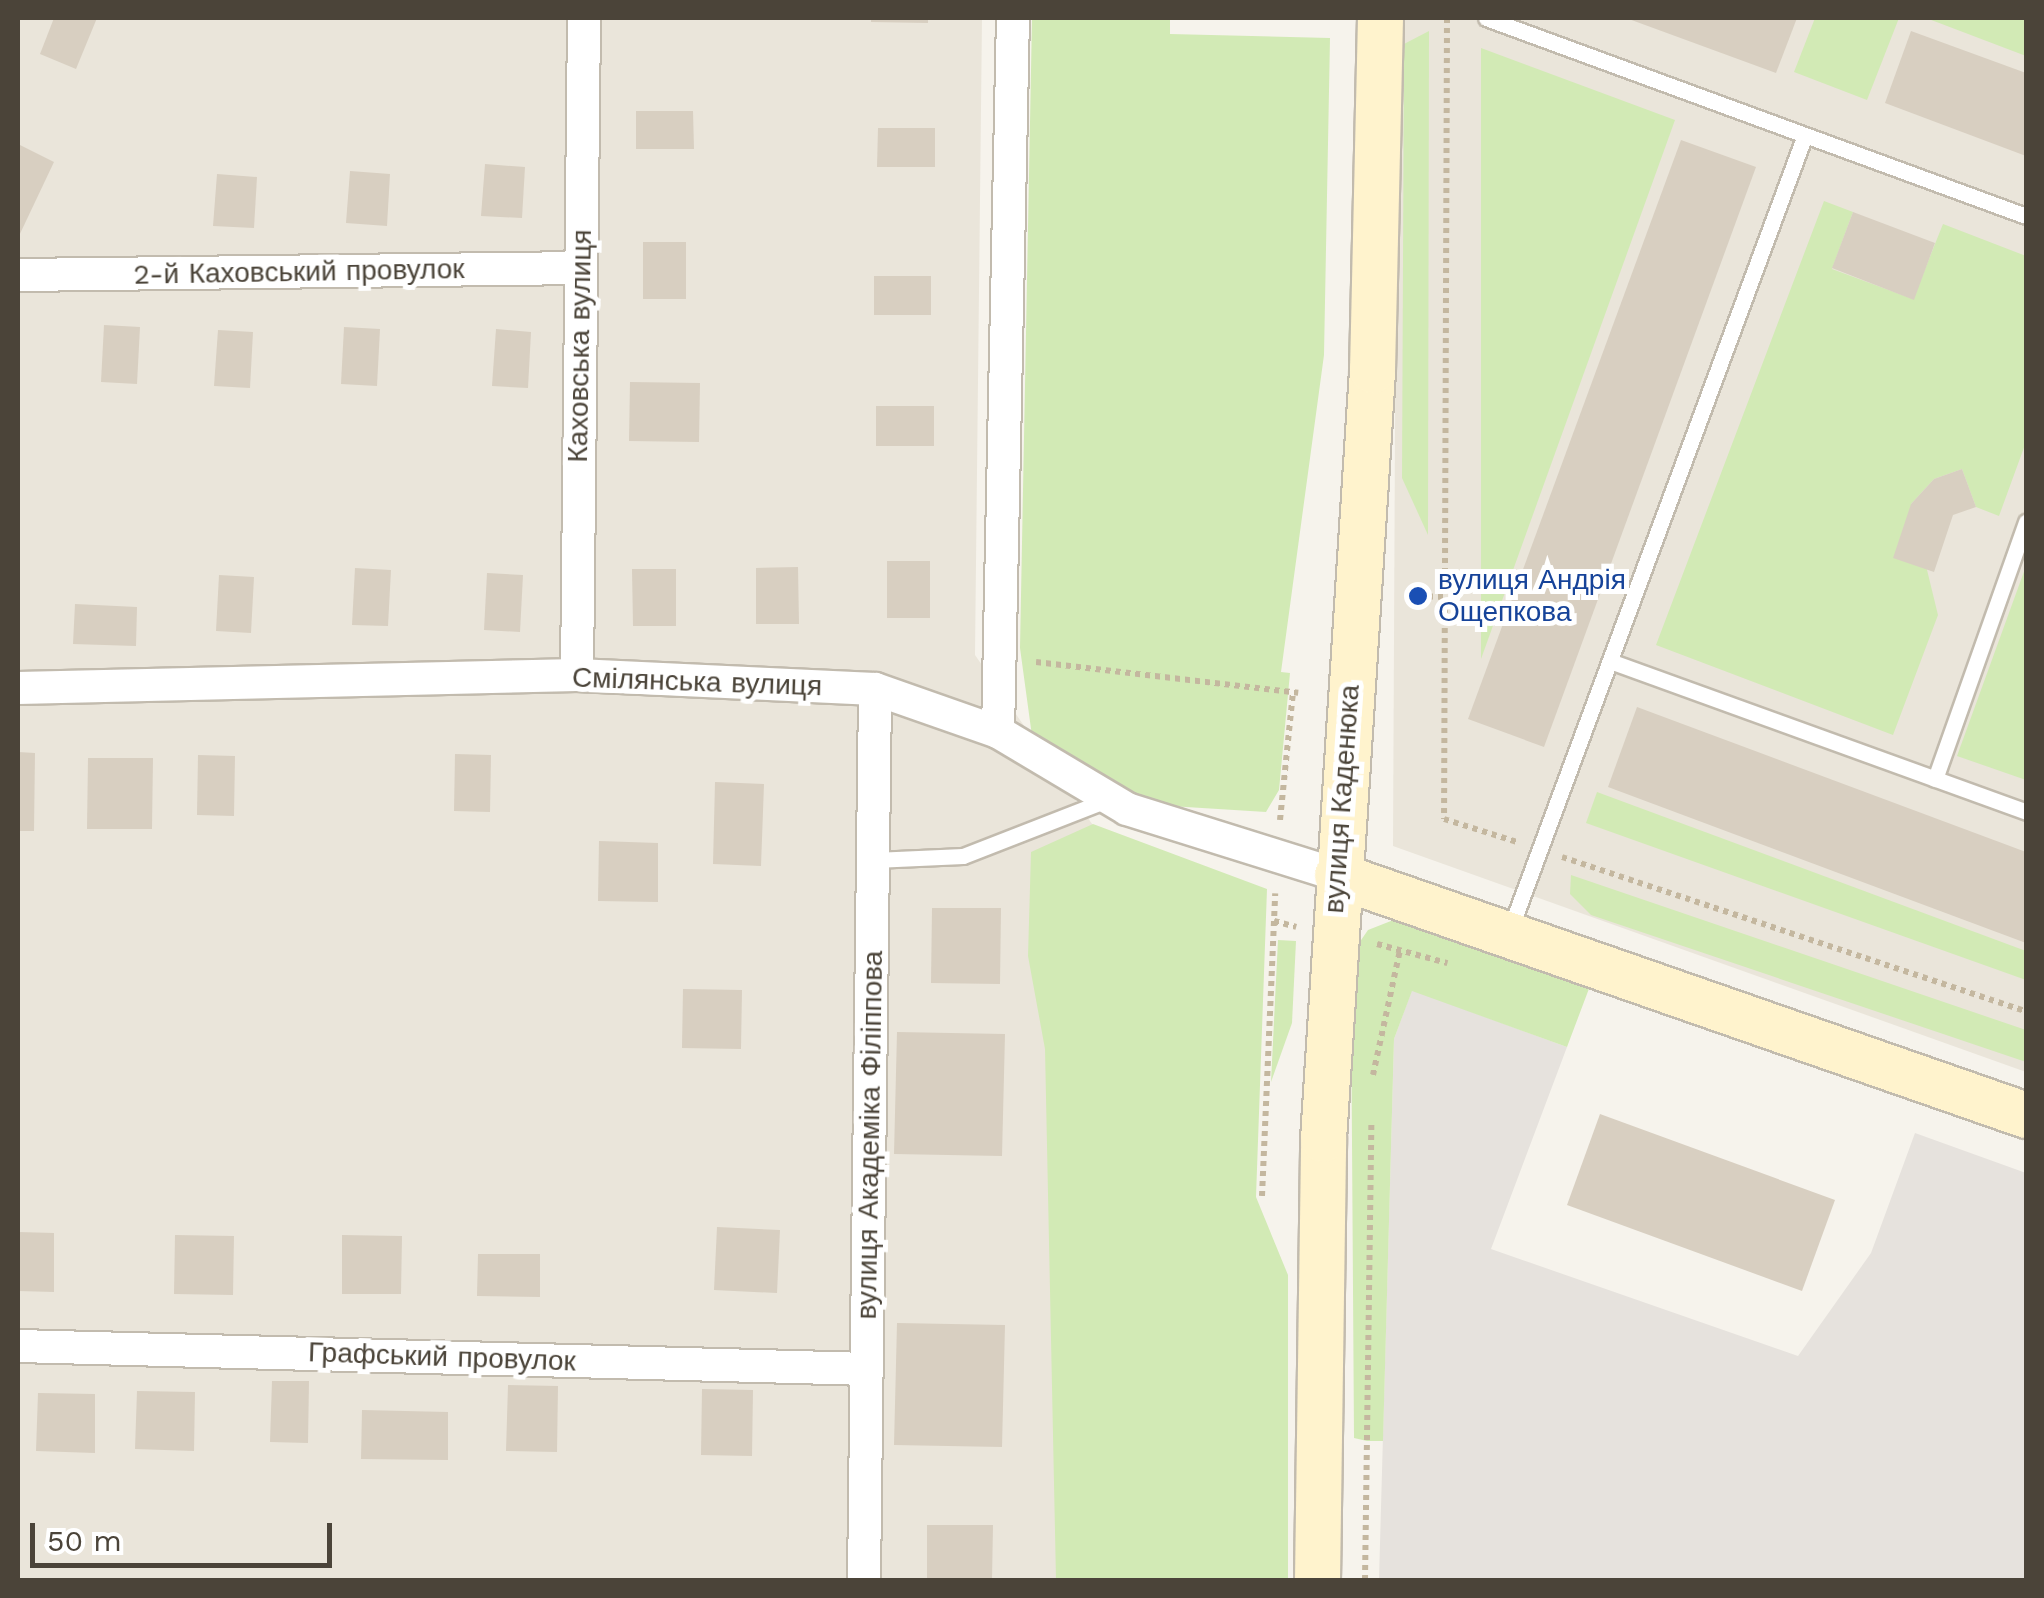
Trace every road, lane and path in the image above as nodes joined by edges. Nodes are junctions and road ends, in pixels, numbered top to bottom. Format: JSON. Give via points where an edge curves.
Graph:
{"nodes":[{"id":1,"x":584,"y":18,"type":"edge"},
{"id":2,"x":1013,"y":18,"type":"edge"},
{"id":3,"x":1380,"y":18,"type":"edge"},
{"id":4,"x":1447,"y":18,"type":"edge"},
{"id":5,"x":1486,"y":18,"type":"edge"},
{"id":6,"x":1806,"y":135,"type":"junction"},
{"id":7,"x":2026,"y":216,"type":"edge"},
{"id":8,"x":581,"y":268,"type":"junction"},
{"id":9,"x":18,"y":275,"type":"edge"},
{"id":10,"x":2026,"y":522,"type":"edge"},
{"id":11,"x":1418,"y":596,"type":"dead end"},
{"id":12,"x":1445,"y":596,"type":"junction"},
{"id":13,"x":1000,"y":658,"type":"junction"},
{"id":14,"x":1610,"y":661,"type":"junction"},
{"id":15,"x":577,"y":676,"type":"junction"},
{"id":16,"x":18,"y":688,"type":"edge"},
{"id":17,"x":876,"y":689,"type":"junction"},
{"id":18,"x":998,"y":732,"type":"junction"},
{"id":19,"x":1935,"y":779,"type":"junction"},
{"id":20,"x":1108,"y":799,"type":"junction"},
{"id":21,"x":2026,"y":812,"type":"edge"},
{"id":22,"x":1536,"y":848,"type":"junction"},
{"id":23,"x":1276,"y":853,"type":"junction"},
{"id":24,"x":874,"y":860,"type":"junction"},
{"id":25,"x":1337,"y":875,"type":"junction"},
{"id":26,"x":1509,"y":932,"type":"junction"},
{"id":27,"x":1400,"y":950,"type":"dead end"},
{"id":28,"x":2026,"y":1011,"type":"edge"},
{"id":29,"x":1371,"y":1088,"type":"dead end"},
{"id":30,"x":1371,"y":1107,"type":"dead end"},
{"id":31,"x":2026,"y":1115,"type":"edge"},
{"id":32,"x":1262,"y":1196,"type":"dead end"},
{"id":33,"x":18,"y":1346,"type":"edge"},
{"id":34,"x":866,"y":1369,"type":"junction"},
{"id":35,"x":864,"y":1580,"type":"edge"},
{"id":36,"x":1316,"y":1580,"type":"edge"},
{"id":37,"x":1366,"y":1580,"type":"edge"}],
"edges":[{"from":1,"to":8,"type":"street","name":"Каховська вулиця"},
{"from":2,"to":13,"type":"street"},
{"from":3,"to":25,"type":"street","name":"вулиця Каденюка","via":[[1372,370]]},
{"from":4,"to":12,"type":"path"},
{"from":5,"to":6,"type":"lane"},
{"from":6,"to":7,"type":"lane"},
{"from":6,"to":14,"type":"lane"},
{"from":8,"to":9,"type":"street","name":"2-й Каховський провулок"},
{"from":8,"to":15,"type":"street","name":"Каховська вулиця"},
{"from":10,"to":19,"type":"lane"},
{"from":11,"to":12,"type":"path"},
{"from":12,"to":22,"type":"path","via":[[1444,819]]},
{"from":13,"to":18,"type":"street"},
{"from":13,"to":23,"type":"path","via":[[1295,693]]},
{"from":14,"to":19,"type":"lane"},
{"from":14,"to":22,"type":"lane"},
{"from":15,"to":16,"type":"street","name":"Смілянська вулиця"},
{"from":15,"to":17,"type":"street","name":"Смілянська вулиця"},
{"from":17,"to":18,"type":"street","name":"Смілянська вулиця"},
{"from":17,"to":24,"type":"street","name":"вулиця Академіка Філіппова"},
{"from":18,"to":20,"type":"street","name":"Смілянська вулиця"},
{"from":19,"to":21,"type":"lane"},
{"from":20,"to":23,"type":"street","name":"Смілянська вулиця"},
{"from":20,"to":24,"type":"lane","via":[[963,856]]},
{"from":22,"to":26,"type":"lane"},
{"from":22,"to":28,"type":"path"},
{"from":23,"to":25,"type":"street","name":"Смілянська вулиця"},
{"from":23,"to":32,"type":"path"},
{"from":24,"to":34,"type":"street","name":"вулиця Академіка Філіппова"},
{"from":25,"to":26,"type":"street"},
{"from":25,"to":36,"type":"street","name":"вулиця Каденюка"},
{"from":26,"to":31,"type":"street"},
{"from":27,"to":29,"type":"path"},
{"from":30,"to":37,"type":"path"},
{"from":33,"to":34,"type":"street","name":"Графський провулок"},
{"from":34,"to":35,"type":"street","name":"вулиця Академіка Філіппова"}]}
